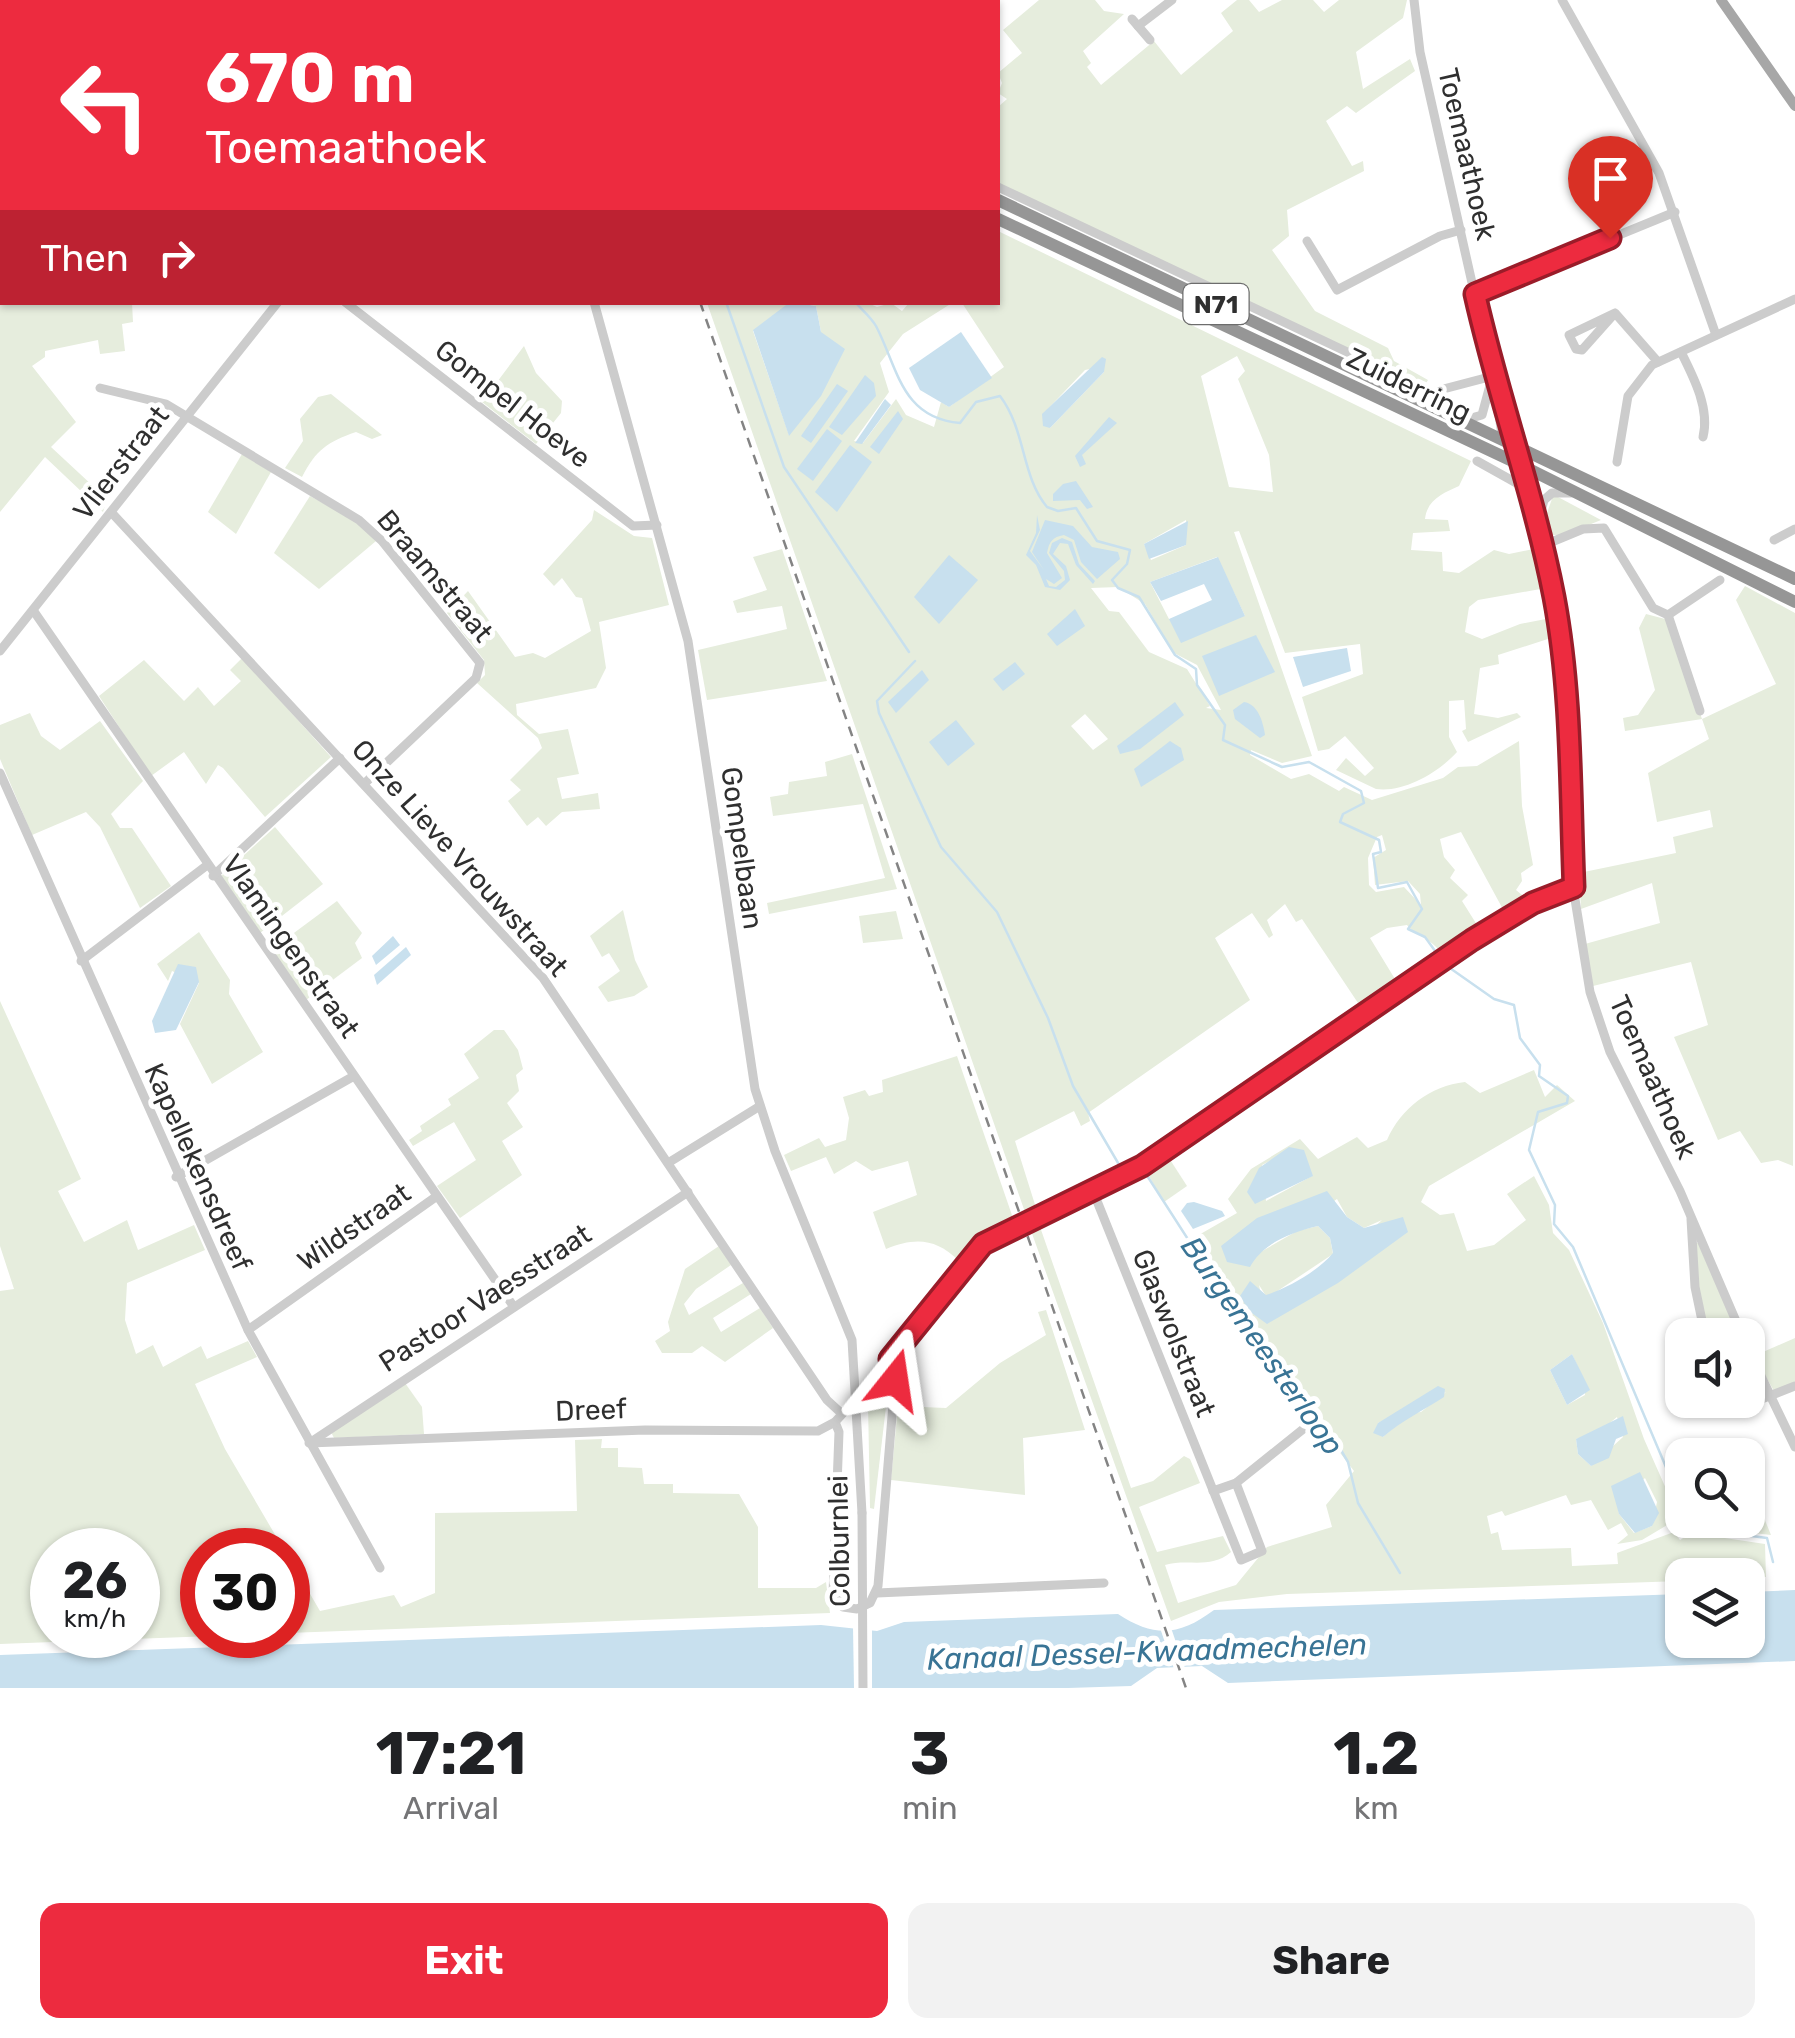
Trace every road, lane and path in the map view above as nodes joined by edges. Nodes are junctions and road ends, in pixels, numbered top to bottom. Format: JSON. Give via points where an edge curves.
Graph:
{"nodes":[{"id":1,"x":1172,"y":0,"type":"edge"},
{"id":2,"x":1414,"y":0,"type":"edge"},
{"id":3,"x":1562,"y":0,"type":"edge"},
{"id":4,"x":1721,"y":0,"type":"edge"},
{"id":5,"x":1150,"y":40,"type":"dead end"},
{"id":6,"x":1795,"y":106,"type":"edge"},
{"id":7,"x":1000,"y":189,"type":"edge"},
{"id":8,"x":1000,"y":201,"type":"edge"},
{"id":9,"x":1674,"y":212,"type":"junction"},
{"id":10,"x":1000,"y":220,"type":"edge"},
{"id":11,"x":1461,"y":230,"type":"junction"},
{"id":12,"x":1307,"y":241,"type":"dead end"},
{"id":13,"x":1475,"y":294,"type":"junction"},
{"id":14,"x":1794,"y":302,"type":"edge"},
{"id":15,"x":276,"y":305,"type":"edge"},
{"id":16,"x":349,"y":305,"type":"edge"},
{"id":17,"x":595,"y":305,"type":"edge"},
{"id":18,"x":1614,"y":313,"type":"junction"},
{"id":19,"x":1716,"y":335,"type":"junction"},
{"id":20,"x":1681,"y":352,"type":"junction"},
{"id":21,"x":1658,"y":362,"type":"junction"},
{"id":22,"x":1493,"y":376,"type":"junction"},
{"id":23,"x":100,"y":388,"type":"dead end"},
{"id":24,"x":1434,"y":408,"type":"junction"},
{"id":25,"x":186,"y":416,"type":"junction"},
{"id":26,"x":1703,"y":438,"type":"dead end"},
{"id":27,"x":1513,"y":455,"type":"junction"},
{"id":28,"x":1477,"y":461,"type":"dead end"},
{"id":29,"x":1617,"y":462,"type":"dead end"},
{"id":30,"x":1520,"y":485,"type":"junction"},
{"id":31,"x":1579,"y":495,"type":"junction"},
{"id":32,"x":111,"y":512,"type":"junction"},
{"id":33,"x":1539,"y":521,"type":"junction"},
{"id":34,"x":657,"y":525,"type":"junction"},
{"id":35,"x":1795,"y":529,"type":"edge"},
{"id":36,"x":1774,"y":540,"type":"dead end"},
{"id":37,"x":1541,"y":541,"type":"junction"},
{"id":38,"x":1795,"y":579,"type":"edge"},
{"id":39,"x":1720,"y":580,"type":"dead end"},
{"id":40,"x":1795,"y":602,"type":"edge"},
{"id":41,"x":33,"y":610,"type":"junction"},
{"id":42,"x":1668,"y":615,"type":"junction"},
{"id":43,"x":0,"y":652,"type":"edge"},
{"id":44,"x":1700,"y":711,"type":"dead end"},
{"id":45,"x":340,"y":758,"type":"junction"},
{"id":46,"x":0,"y":774,"type":"edge"},
{"id":47,"x":364,"y":784,"type":"junction"},
{"id":48,"x":206,"y":866,"type":"junction"},
{"id":49,"x":213,"y":876,"type":"junction"},
{"id":50,"x":1574,"y":887,"type":"junction"},
{"id":51,"x":81,"y":960,"type":"junction"},
{"id":52,"x":354,"y":1076,"type":"junction"},
{"id":53,"x":760,"y":1106,"type":"junction"},
{"id":54,"x":668,"y":1163,"type":"junction"},
{"id":55,"x":176,"y":1177,"type":"junction"},
{"id":56,"x":1093,"y":1191,"type":"junction"},
{"id":57,"x":688,"y":1192,"type":"junction"},
{"id":58,"x":437,"y":1196,"type":"junction"},
{"id":59,"x":1691,"y":1216,"type":"junction"},
{"id":60,"x":514,"y":1307,"type":"junction"},
{"id":61,"x":1702,"y":1318,"type":"edge"},
{"id":62,"x":1735,"y":1318,"type":"edge"},
{"id":63,"x":248,"y":1330,"type":"junction"},
{"id":64,"x":890,"y":1359,"type":"junction"},
{"id":65,"x":1795,"y":1386,"type":"edge"},
{"id":66,"x":1765,"y":1389,"type":"edge"},
{"id":67,"x":858,"y":1394,"type":"junction"},
{"id":68,"x":1768,"y":1396,"type":"junction"},
{"id":69,"x":1765,"y":1397,"type":"edge"},
{"id":70,"x":838,"y":1417,"type":"junction"},
{"id":71,"x":1312,"y":1422,"type":"dead end"},
{"id":72,"x":309,"y":1443,"type":"junction"},
{"id":73,"x":1795,"y":1447,"type":"edge"},
{"id":74,"x":1236,"y":1483,"type":"junction"},
{"id":75,"x":1213,"y":1491,"type":"junction"},
{"id":76,"x":380,"y":1568,"type":"dead end"},
{"id":77,"x":1104,"y":1583,"type":"dead end"},
{"id":78,"x":877,"y":1593,"type":"junction"},
{"id":79,"x":863,"y":1688,"type":"edge"}],
"edges":[{"from":1,"to":5,"type":"street","via":[[1135,22]]},
{"from":2,"to":11,"type":"street","name":"Toemaathoek"},
{"from":3,"to":9,"type":"street"},
{"from":4,"to":6,"type":"main road"},
{"from":7,"to":22,"type":"street","via":[[1425,390]]},
{"from":8,"to":24,"type":"highway","name":"Zuiderring","number":"N71"},
{"from":9,"to":13,"type":"street"},
{"from":9,"to":19,"type":"street"},
{"from":10,"to":27,"type":"highway","name":"Zuiderring","number":"N71"},
{"from":11,"to":12,"type":"street","via":[[1337,290]]},
{"from":11,"to":13,"type":"street","name":"Toemaathoek"},
{"from":13,"to":22,"type":"street","name":"Toemaathoek"},
{"from":14,"to":19,"type":"street"},
{"from":15,"to":25,"type":"street","name":"Vlierstraat"},
{"from":16,"to":34,"type":"street","name":"Gompel Hoeve","via":[[633,526]]},
{"from":17,"to":34,"type":"street","name":"Gompelbaan"},
{"from":18,"to":18,"type":"street","via":[[1582,350],[1576,350],[1569,335]]},
{"from":18,"to":21,"type":"street"},
{"from":19,"to":20,"type":"street"},
{"from":20,"to":21,"type":"street"},
{"from":20,"to":26,"type":"street","via":[[1701,400]]},
{"from":21,"to":29,"type":"street","via":[[1628,396]]},
{"from":22,"to":24,"type":"street","via":[[1486,409],[1475,421]]},
{"from":22,"to":27,"type":"street","name":"Toemaathoek"},
{"from":23,"to":25,"type":"street","name":"Braamstraat","via":[[156,400]]},
{"from":24,"to":27,"type":"highway","name":"Zuiderring","number":"N71"},
{"from":25,"to":32,"type":"street","name":"Vlierstraat"},
{"from":25,"to":47,"type":"street","name":"Braamstraat","via":[[359,520],[480,663],[476,678]]},
{"from":27,"to":30,"type":"street","name":"Toemaathoek"},
{"from":27,"to":31,"type":"highway","name":"Zuiderring","number":"N71"},
{"from":27,"to":33,"type":"street","name":"Toemaathoek"},
{"from":27,"to":38,"type":"highway","name":"Zuiderring","number":"N71"},
{"from":28,"to":30,"type":"street"},
{"from":30,"to":37,"type":"street","name":"Toemaathoek"},
{"from":31,"to":33,"type":"street","via":[[1552,492]]},
{"from":31,"to":40,"type":"highway","name":"Zuiderring","number":"N71"},
{"from":32,"to":41,"type":"street","name":"Vlierstraat"},
{"from":32,"to":45,"type":"street","name":"Onze Lieve Vrouwstraat"},
{"from":33,"to":37,"type":"street","name":"Toemaathoek"},
{"from":34,"to":53,"type":"street","name":"Gompelbaan","via":[[698,694]]},
{"from":35,"to":36,"type":"street"},
{"from":37,"to":42,"type":"street","via":[[1604,528],[1654,608]]},
{"from":37,"to":50,"type":"street","name":"Toemaathoek","via":[[1564,668]]},
{"from":39,"to":42,"type":"street"},
{"from":41,"to":43,"type":"street","name":"Vlierstraat"},
{"from":41,"to":48,"type":"street","name":"Vlamingenstraat"},
{"from":42,"to":44,"type":"street"},
{"from":45,"to":47,"type":"street","name":"Onze Lieve Vrouwstraat"},
{"from":45,"to":49,"type":"street"},
{"from":46,"to":51,"type":"street","name":"Kapellekensdreef"},
{"from":47,"to":54,"type":"street","name":"Onze Lieve Vrouwstraat","via":[[543,978]]},
{"from":48,"to":49,"type":"street","name":"Vlamingenstraat"},
{"from":48,"to":51,"type":"street"},
{"from":49,"to":52,"type":"street","name":"Vlamingenstraat"},
{"from":50,"to":56,"type":"street","via":[[1484,932],[1208,1123]]},
{"from":50,"to":59,"type":"street","name":"Toemaathoek","via":[[1598,1024]]},
{"from":51,"to":55,"type":"street","name":"Kapellekensdreef"},
{"from":52,"to":55,"type":"street"},
{"from":52,"to":58,"type":"street","name":"Vlamingenstraat"},
{"from":53,"to":54,"type":"street"},
{"from":53,"to":67,"type":"street","name":"Gompelbaan","via":[[848,1324]]},
{"from":54,"to":57,"type":"street","name":"Onze Lieve Vrouwstraat"},
{"from":55,"to":63,"type":"street","name":"Kapellekensdreef"},
{"from":56,"to":64,"type":"street","via":[[983,1244]]},
{"from":56,"to":75,"type":"street","name":"Glaswolstraat"},
{"from":57,"to":60,"type":"street","name":"Pastoor Vaesstraat"},
{"from":57,"to":70,"type":"street","name":"Onze Lieve Vrouwstraat"},
{"from":58,"to":60,"type":"street","name":"Vlamingenstraat"},
{"from":58,"to":63,"type":"street","name":"Wildstraat"},
{"from":59,"to":61,"type":"street","name":"Toemaathoek"},
{"from":59,"to":62,"type":"street","name":"Toemaathoek"},
{"from":60,"to":72,"type":"street","name":"Pastoor Vaesstraat"},
{"from":63,"to":72,"type":"street","name":"Kapellekensdreef"},
{"from":64,"to":67,"type":"street"},
{"from":64,"to":78,"type":"street","via":[[895,1380]]},
{"from":65,"to":68,"type":"street"},
{"from":66,"to":68,"type":"street"},
{"from":67,"to":70,"type":"street"},
{"from":67,"to":79,"type":"street","name":"Colburnlei","bridge":true},
{"from":68,"to":69,"type":"street"},
{"from":68,"to":73,"type":"street"},
{"from":70,"to":72,"type":"street","name":"Dreef","via":[[808,1433],[645,1430]]},
{"from":70,"to":78,"type":"street","via":[[833,1594],[843,1607],[858,1609]]},
{"from":71,"to":74,"type":"street"},
{"from":72,"to":76,"type":"street","name":"Kapellekensdreef"},
{"from":74,"to":75,"type":"street"},
{"from":74,"to":75,"type":"street","name":"Glaswolstraat","via":[[1262,1551],[1240,1560]]},
{"from":77,"to":78,"type":"street"}]}
